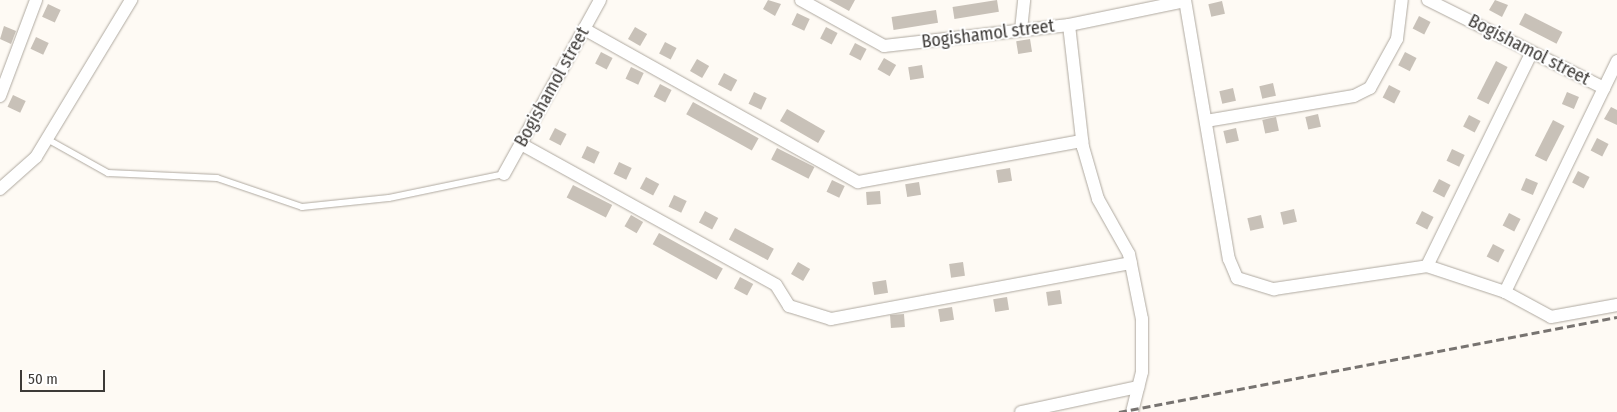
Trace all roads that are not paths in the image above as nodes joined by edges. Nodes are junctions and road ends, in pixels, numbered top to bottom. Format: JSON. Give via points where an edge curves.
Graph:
{"nodes":[{"id":1,"x":36,"y":0,"type":"edge"},
{"id":2,"x":131,"y":0,"type":"edge"},
{"id":3,"x":600,"y":0,"type":"edge"},
{"id":4,"x":801,"y":0,"type":"edge"},
{"id":5,"x":1024,"y":0,"type":"edge"},
{"id":6,"x":1402,"y":0,"type":"edge"},
{"id":7,"x":1428,"y":0,"type":"edge"},
{"id":8,"x":1185,"y":1,"type":"edge"},
{"id":9,"x":1069,"y":25,"type":"junction"},
{"id":10,"x":584,"y":29,"type":"junction"},
{"id":11,"x":1021,"y":30,"type":"junction"},
{"id":12,"x":1532,"y":52,"type":"junction"},
{"id":13,"x":1617,"y":61,"type":"edge"},
{"id":14,"x":1604,"y":88,"type":"junction"},
{"id":15,"x":0,"y":96,"type":"edge"},
{"id":16,"x":1206,"y":121,"type":"junction"},
{"id":17,"x":47,"y":139,"type":"junction"},
{"id":18,"x":1082,"y":141,"type":"junction"},
{"id":19,"x":521,"y":144,"type":"junction"},
{"id":20,"x":504,"y":174,"type":"joint"},
{"id":21,"x":0,"y":189,"type":"edge"},
{"id":22,"x":1131,"y":263,"type":"junction"},
{"id":23,"x":1427,"y":266,"type":"junction"},
{"id":24,"x":1505,"y":292,"type":"junction"},
{"id":25,"x":1617,"y":305,"type":"edge"},
{"id":26,"x":1138,"y":387,"type":"junction"},
{"id":27,"x":1021,"y":412,"type":"edge"},
{"id":28,"x":1132,"y":412,"type":"edge"}],
"edges":[{"from":1,"to":15,"type":"street"},
{"from":2,"to":17,"type":"street"},
{"from":3,"to":10,"type":"street","name":"Bogishamol street"},
{"from":4,"to":11,"type":"street","name":"Bogishamol street","via":[[884,46]]},
{"from":5,"to":11,"type":"street"},
{"from":6,"to":16,"type":"street","via":[[1397,40],[1370,88],[1354,96]]},
{"from":7,"to":12,"type":"street","name":"Bogishamol street"},
{"from":8,"to":9,"type":"street","name":"Bogishamol street"},
{"from":8,"to":16,"type":"street"},
{"from":9,"to":11,"type":"street","name":"Bogishamol street"},
{"from":9,"to":18,"type":"street"},
{"from":10,"to":18,"type":"street","via":[[858,182]]},
{"from":10,"to":19,"type":"street","name":"Bogishamol street"},
{"from":12,"to":14,"type":"street","name":"Bogishamol street"},
{"from":12,"to":23,"type":"street"},
{"from":13,"to":14,"type":"street"},
{"from":14,"to":24,"type":"street"},
{"from":16,"to":23,"type":"street","via":[[1229,259],[1237,278],[1274,290]]},
{"from":17,"to":20,"type":"lane","via":[[108,173],[217,178],[302,207],[389,198]]},
{"from":17,"to":21,"type":"street","via":[[36,157]]},
{"from":18,"to":22,"type":"street","via":[[1098,199]]},
{"from":19,"to":20,"type":"street","name":"Bogishamol street"},
{"from":19,"to":22,"type":"street","via":[[776,285],[788,306],[831,319]]},
{"from":22,"to":26,"type":"street","via":[[1142,319]]},
{"from":23,"to":24,"type":"street"},
{"from":24,"to":25,"type":"street","via":[[1551,317]]},
{"from":26,"to":27,"type":"street"},
{"from":26,"to":28,"type":"street"}]}
